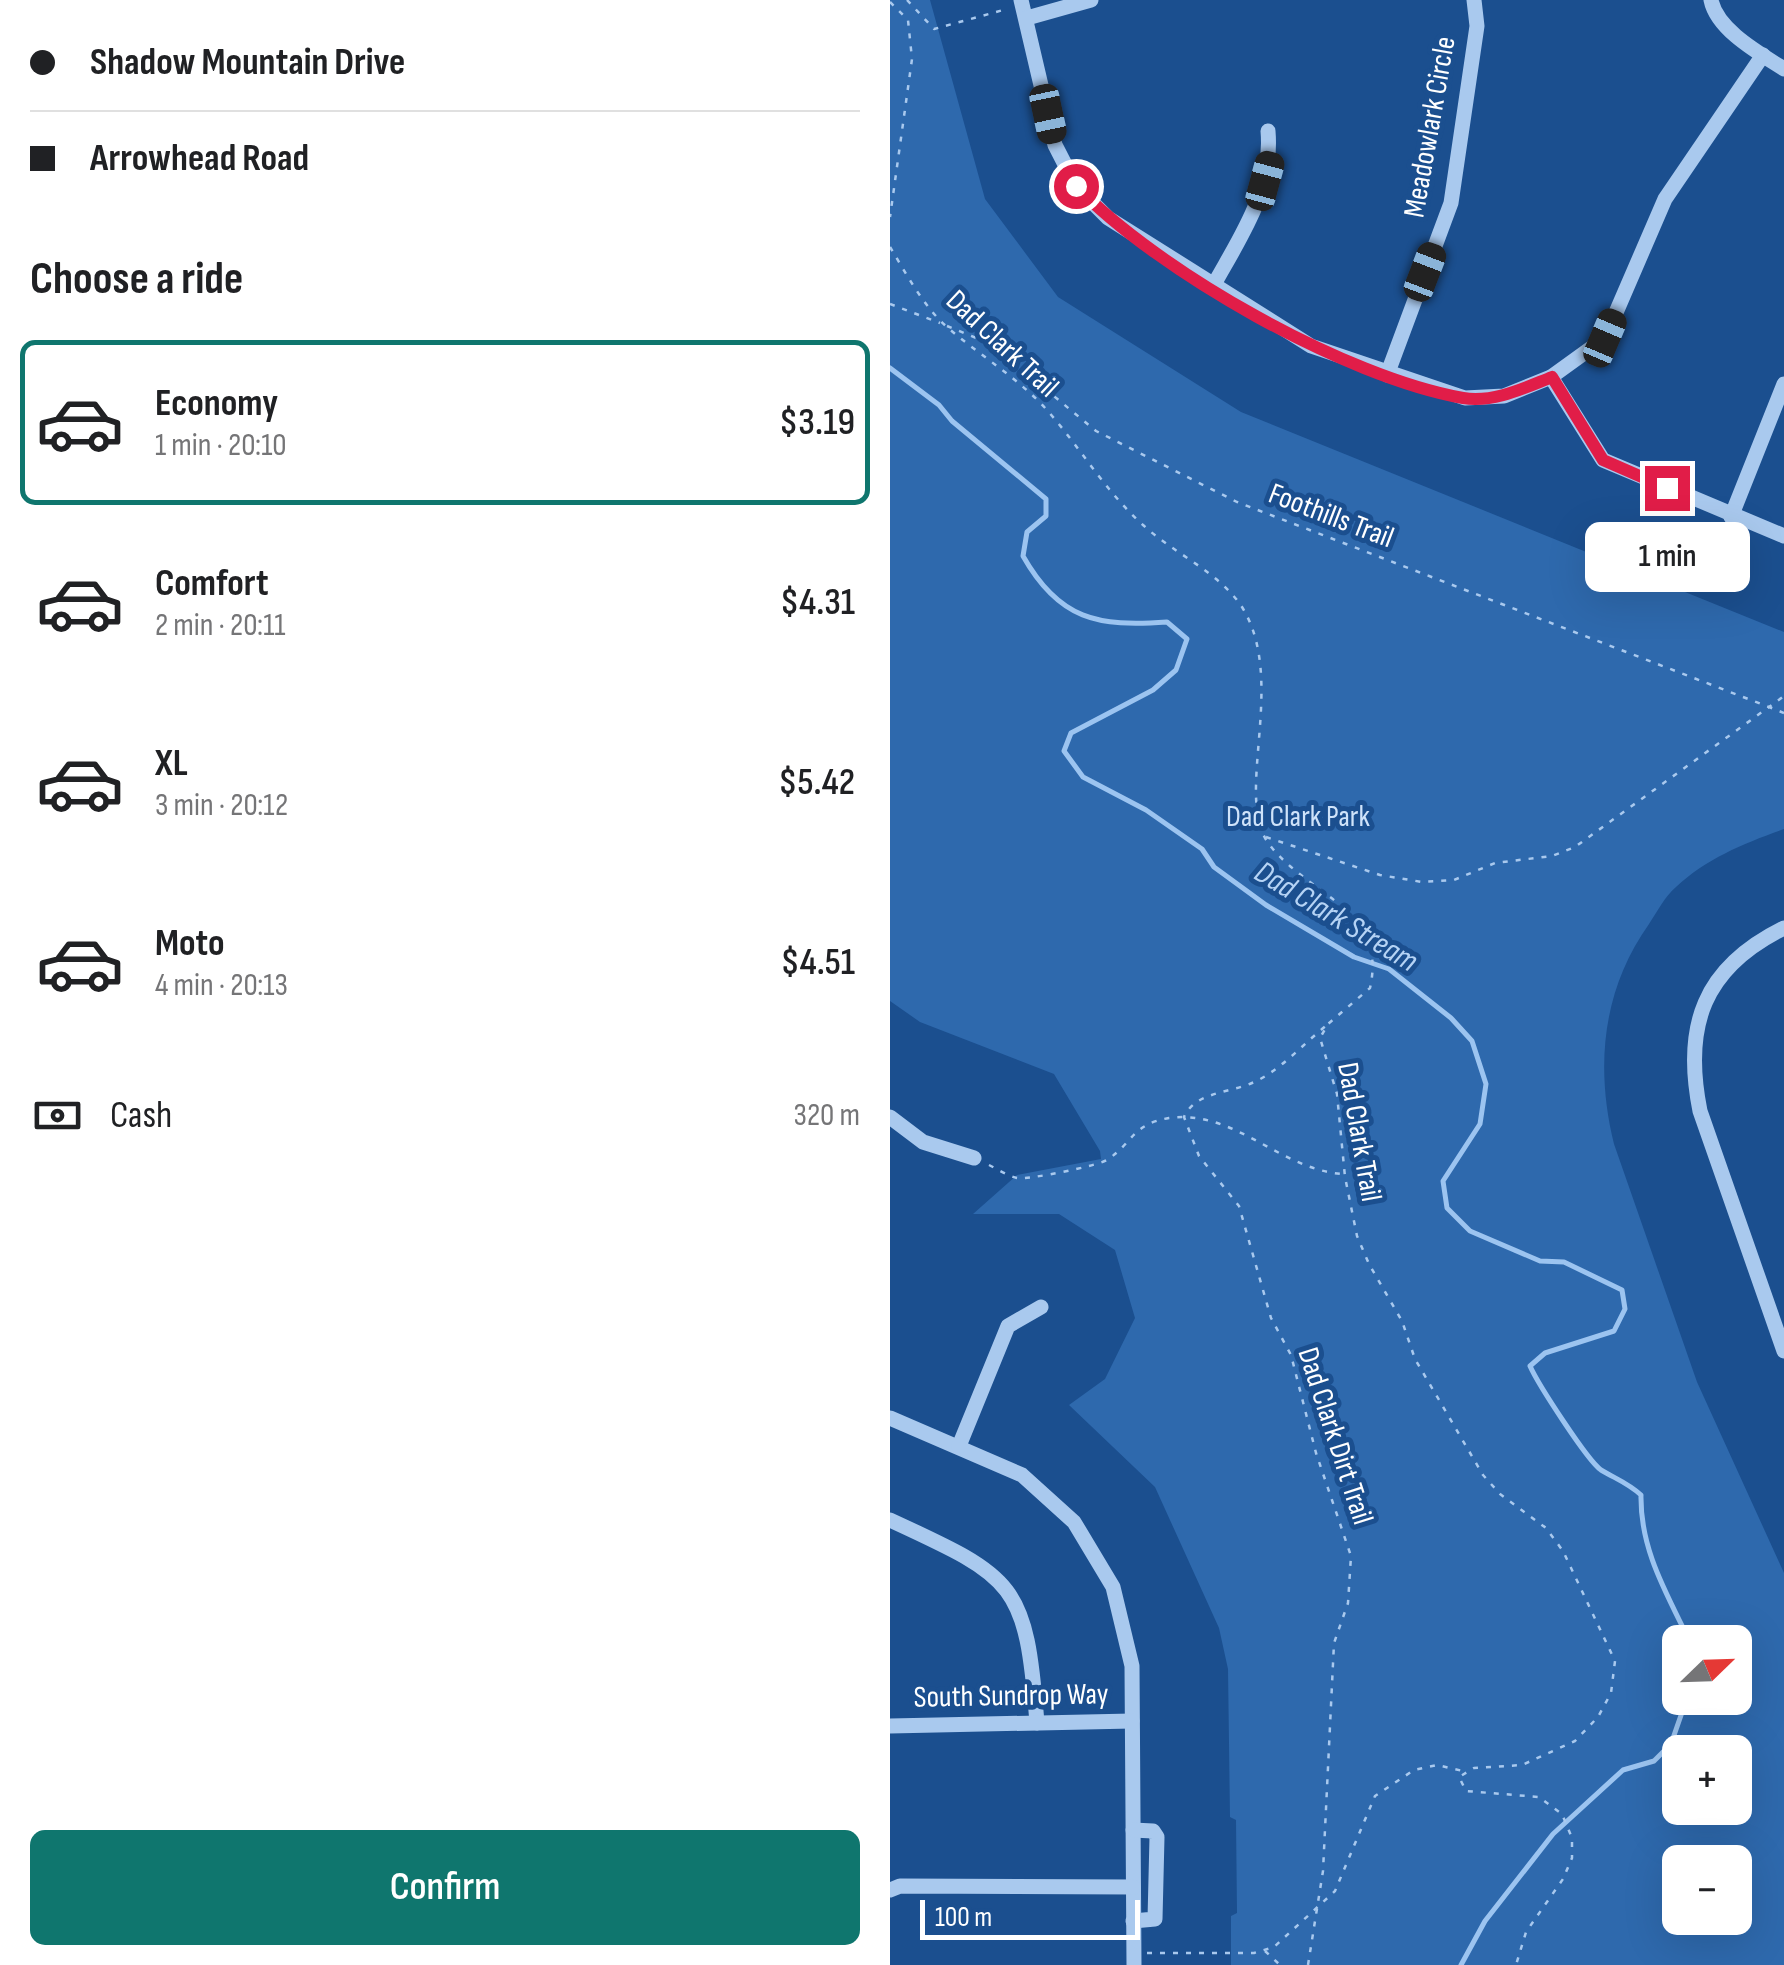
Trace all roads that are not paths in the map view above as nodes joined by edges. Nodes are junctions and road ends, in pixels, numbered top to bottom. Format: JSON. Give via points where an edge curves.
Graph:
{"nodes":[{"id":1,"x":1091,"y":0,"type":"edge"},
{"id":2,"x":1474,"y":0,"type":"edge"},
{"id":3,"x":1710,"y":0,"type":"edge"},
{"id":4,"x":1024,"y":7,"type":"edge"},
{"id":5,"x":1763,"y":55,"type":"junction"},
{"id":6,"x":1784,"y":69,"type":"edge"},
{"id":7,"x":1268,"y":131,"type":"dead end"},
{"id":8,"x":1212,"y":288,"type":"junction"},
{"id":9,"x":1387,"y":375,"type":"junction"},
{"id":10,"x":1552,"y":377,"type":"junction"},
{"id":11,"x":1784,"y":384,"type":"edge"},
{"id":12,"x":1731,"y":518,"type":"junction"},
{"id":13,"x":1784,"y":536,"type":"edge"},
{"id":14,"x":1784,"y":928,"type":"edge"},
{"id":15,"x":890,"y":1117,"type":"edge"},
{"id":16,"x":974,"y":1158,"type":"road end"},
{"id":17,"x":1040,"y":1307,"type":"dead end"},
{"id":18,"x":1784,"y":1351,"type":"edge"},
{"id":19,"x":890,"y":1418,"type":"edge"},
{"id":20,"x":959,"y":1446,"type":"junction"},
{"id":21,"x":890,"y":1520,"type":"edge"},
{"id":22,"x":1132,"y":1722,"type":"junction"},
{"id":23,"x":1037,"y":1723,"type":"junction"},
{"id":24,"x":890,"y":1726,"type":"edge"},
{"id":25,"x":1133,"y":1830,"type":"junction"},
{"id":26,"x":1133,"y":1887,"type":"junction"},
{"id":27,"x":890,"y":1890,"type":"edge"},
{"id":28,"x":1133,"y":1921,"type":"junction"},
{"id":29,"x":1140,"y":1959,"type":"edge"}],
"edges":[{"from":1,"to":4,"type":"street"},
{"from":2,"to":9,"type":"street","name":"Meadowlark Circle","via":[[1477,26],[1451,202]]},
{"from":3,"to":5,"type":"street","via":[[1732,32]]},
{"from":4,"to":8,"type":"street","via":[[1055,146],[1076,186],[1108,218]]},
{"from":5,"to":6,"type":"street"},
{"from":5,"to":10,"type":"street","via":[[1664,199],[1605,338]]},
{"from":7,"to":8,"type":"street","via":[[1270,160],[1260,202]]},
{"from":8,"to":9,"type":"street","via":[[1311,346]]},
{"from":9,"to":10,"type":"street","via":[[1466,398],[1504,396]]},
{"from":10,"to":12,"type":"street","via":[[1603,460]]},
{"from":11,"to":12,"type":"street"},
{"from":12,"to":13,"type":"street"},
{"from":14,"to":18,"type":"street","via":[[1739,954],[1719,976],[1694,1034],[1692,1072]]},
{"from":15,"to":16,"type":"street","via":[[923,1142]]},
{"from":17,"to":20,"type":"street","via":[[1008,1326]]},
{"from":19,"to":20,"type":"street"},
{"from":20,"to":22,"type":"street","via":[[1022,1475],[1074,1522],[1114,1587],[1132,1666]]},
{"from":21,"to":23,"type":"street","via":[[988,1568],[1011,1595],[1030,1639]]},
{"from":22,"to":23,"type":"street","name":"South Sundrop Way"},
{"from":22,"to":25,"type":"street"},
{"from":23,"to":24,"type":"street","name":"South Sundrop Way"},
{"from":25,"to":26,"type":"street"},
{"from":25,"to":28,"type":"street","via":[[1156,1834],[1158,1916]]},
{"from":26,"to":27,"type":"street"},
{"from":26,"to":28,"type":"street"},
{"from":28,"to":29,"type":"street"}]}
